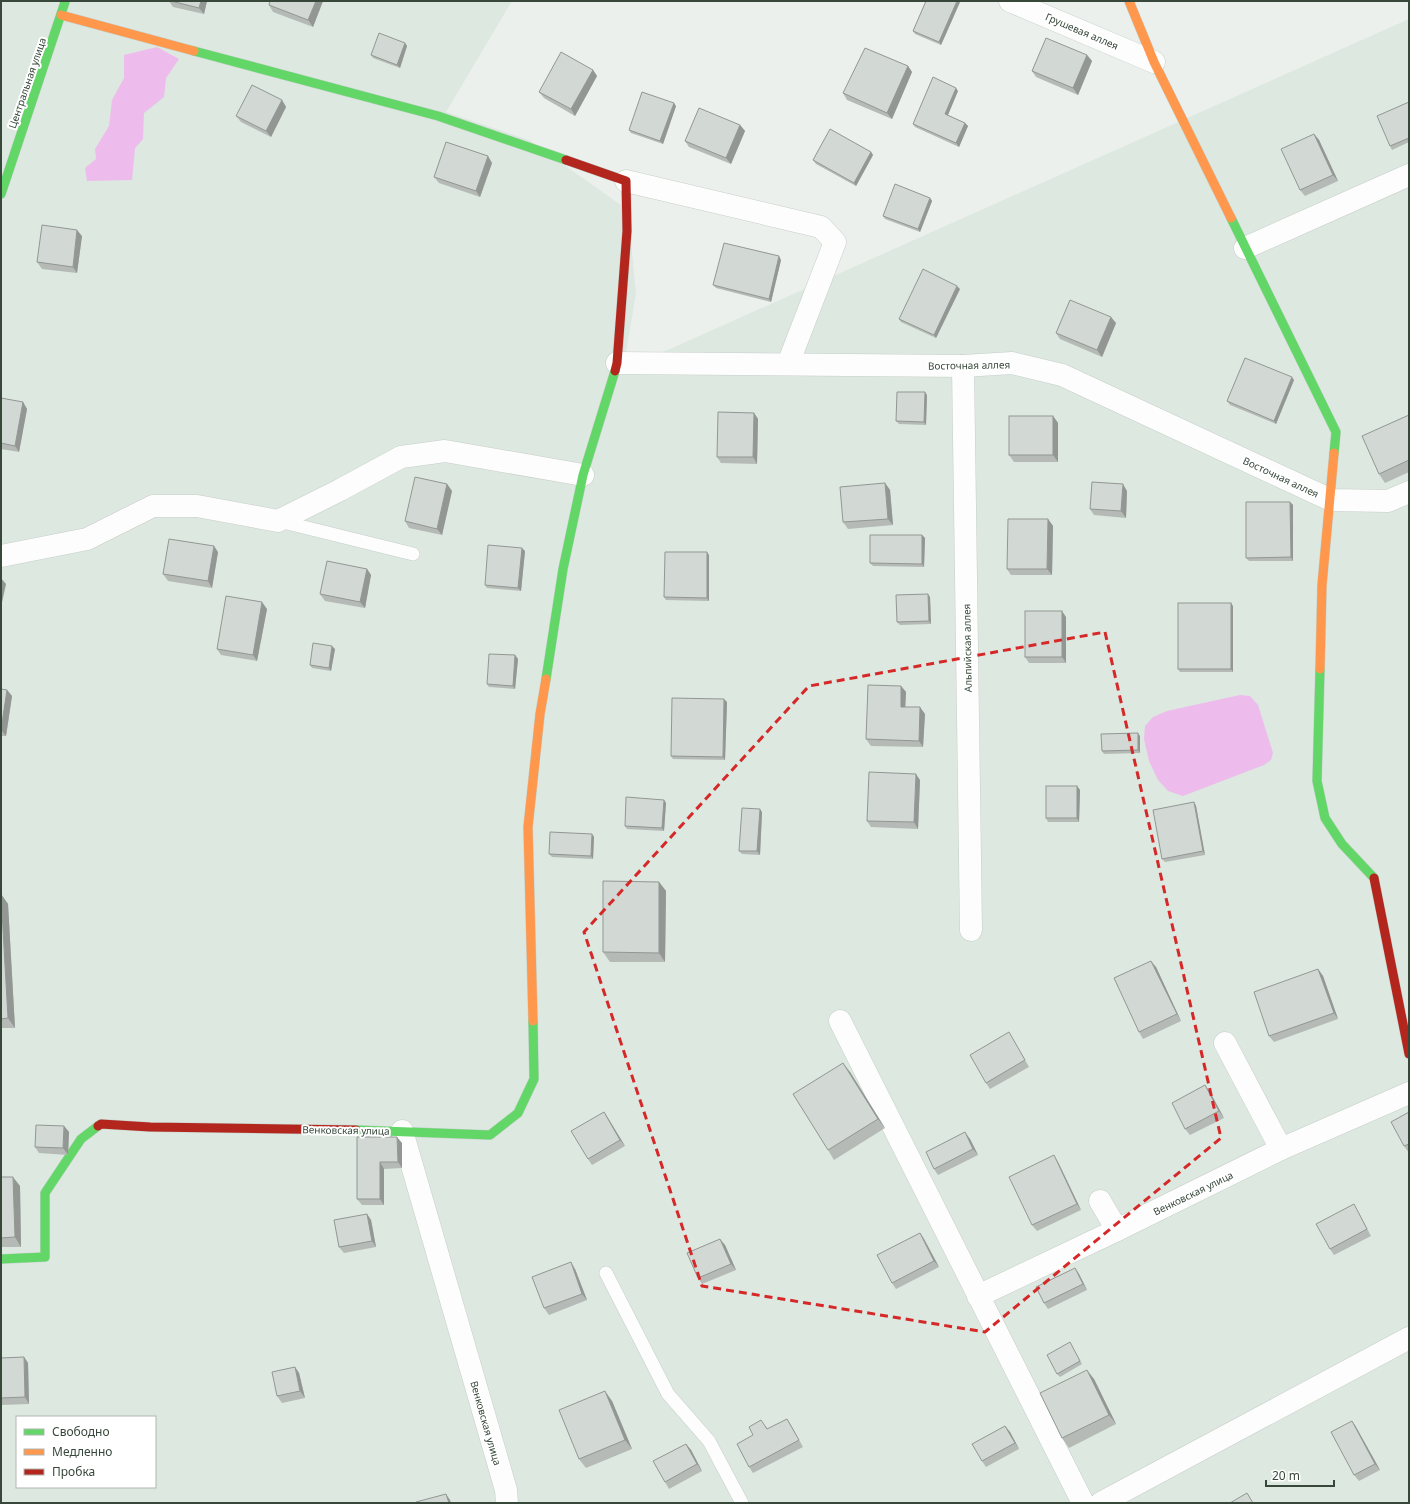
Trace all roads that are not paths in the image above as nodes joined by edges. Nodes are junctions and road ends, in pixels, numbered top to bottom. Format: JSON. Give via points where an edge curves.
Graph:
{"nodes":[{"id":1,"x":66,"y":1,"type":"edge"},
{"id":2,"x":1010,"y":1,"type":"edge"},
{"id":3,"x":1129,"y":1,"type":"edge"},
{"id":4,"x":61,"y":15,"type":"junction"},
{"id":5,"x":1154,"y":62,"type":"junction"},
{"id":6,"x":1409,"y":175,"type":"edge"},
{"id":7,"x":626,"y":182,"type":"junction"},
{"id":8,"x":1,"y":194,"type":"edge"},
{"id":9,"x":1245,"y":248,"type":"junction"},
{"id":10,"x":618,"y":363,"type":"junction"},
{"id":11,"x":788,"y":364,"type":"junction"},
{"id":12,"x":963,"y":366,"type":"junction"},
{"id":13,"x":583,"y":475,"type":"junction"},
{"id":14,"x":1409,"y":492,"type":"edge"},
{"id":15,"x":1331,"y":500,"type":"junction"},
{"id":16,"x":278,"y":521,"type":"junction"},
{"id":17,"x":413,"y":554,"type":"dead end"},
{"id":18,"x":1,"y":556,"type":"edge"},
{"id":19,"x":971,"y":930,"type":"dead end"},
{"id":20,"x":840,"y":1021,"type":"dead end"},
{"id":21,"x":1225,"y":1043,"type":"dead end"},
{"id":22,"x":1409,"y":1054,"type":"edge"},
{"id":23,"x":1409,"y":1093,"type":"edge"},
{"id":24,"x":402,"y":1131,"type":"junction"},
{"id":25,"x":1281,"y":1149,"type":"junction"},
{"id":26,"x":1100,"y":1201,"type":"dead end"},
{"id":27,"x":1117,"y":1230,"type":"junction"},
{"id":28,"x":1,"y":1259,"type":"edge"},
{"id":29,"x":606,"y":1273,"type":"dead end"},
{"id":30,"x":978,"y":1296,"type":"junction"},
{"id":31,"x":1409,"y":1338,"type":"edge"},
{"id":32,"x":1125,"y":1498,"type":"edge"},
{"id":33,"x":507,"y":1503,"type":"edge"},
{"id":34,"x":742,"y":1503,"type":"edge"},
{"id":35,"x":1083,"y":1503,"type":"edge"},
{"id":36,"x":1101,"y":1503,"type":"edge"}],
"edges":[{"from":1,"to":4,"type":"street","name":"Центральная улица"},
{"from":2,"to":5,"type":"street","name":"Грушевая аллея"},
{"from":3,"to":5,"type":"street"},
{"from":4,"to":7,"type":"street","via":[[438,116]]},
{"from":4,"to":8,"type":"street","name":"Центральная улица"},
{"from":5,"to":9,"type":"street"},
{"from":6,"to":9,"type":"street"},
{"from":7,"to":10,"type":"street","via":[[627,231]]},
{"from":7,"to":11,"type":"street","via":[[821,227],[835,242]]},
{"from":9,"to":15,"type":"street","via":[[1336,432]]},
{"from":10,"to":11,"type":"street","name":"Восточная аллея"},
{"from":10,"to":13,"type":"street"},
{"from":11,"to":12,"type":"street","name":"Восточная аллея"},
{"from":12,"to":15,"type":"street","name":"Восточная аллея","via":[[1012,363],[1062,375]]},
{"from":12,"to":19,"type":"street","name":"Альпийская аллея"},
{"from":13,"to":16,"type":"street","via":[[445,451],[400,457]]},
{"from":13,"to":24,"type":"street","via":[[563,569],[542,699],[528,827],[534,1079],[518,1113],[490,1135]]},
{"from":14,"to":15,"type":"street","name":"Восточная аллея","via":[[1388,501]]},
{"from":15,"to":22,"type":"street","via":[[1322,585],[1317,782],[1325,818],[1342,844],[1375,879]]},
{"from":16,"to":17,"type":"lane"},
{"from":16,"to":18,"type":"street","via":[[197,506],[153,506],[88,538]]},
{"from":20,"to":30,"type":"street"},
{"from":21,"to":25,"type":"street"},
{"from":23,"to":25,"type":"street","name":"Венковская улица"},
{"from":24,"to":28,"type":"street","name":"Венковская улица","via":[[101,1124],[81,1139],[45,1193],[45,1258]]},
{"from":24,"to":33,"type":"street","name":"Венковская улица","via":[[506,1490]]},
{"from":25,"to":27,"type":"street","name":"Венковская улица"},
{"from":26,"to":27,"type":"street"},
{"from":27,"to":30,"type":"street","name":"Венковская улица"},
{"from":29,"to":34,"type":"lane","via":[[668,1394],[709,1441]]},
{"from":30,"to":35,"type":"street"},
{"from":31,"to":32,"type":"street"},
{"from":32,"to":36,"type":"street"}]}
